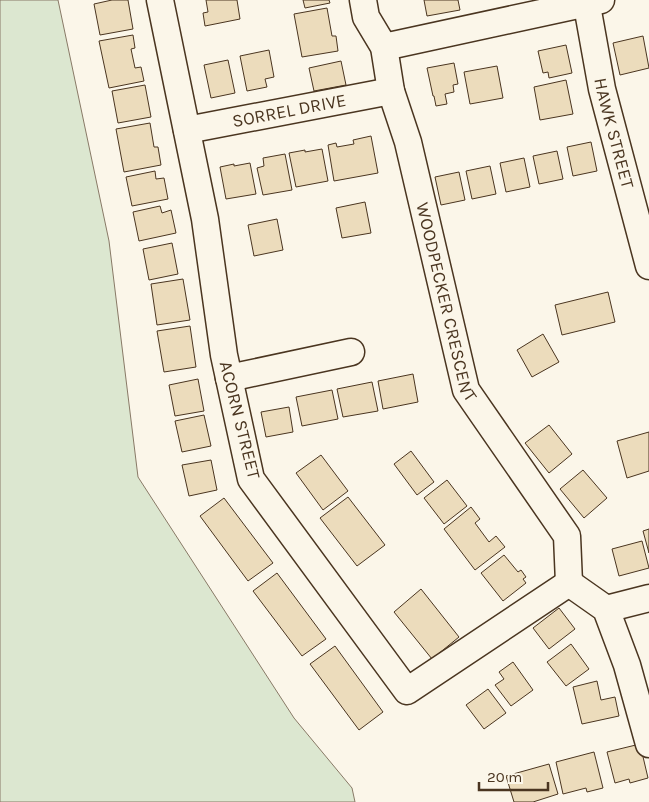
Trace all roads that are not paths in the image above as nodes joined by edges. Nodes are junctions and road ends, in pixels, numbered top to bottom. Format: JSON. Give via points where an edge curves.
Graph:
{"nodes":[{"id":1,"x":160,"y":0,"type":"edge"},
{"id":2,"x":363,"y":0,"type":"edge"},
{"id":3,"x":591,"y":1,"type":"edge"},
{"id":4,"x":384,"y":47,"type":"junction"},
{"id":5,"x":391,"y":92,"type":"junction"},
{"id":6,"x":187,"y":130,"type":"junction"},
{"id":7,"x":649,"y":266,"type":"edge"},
{"id":8,"x":351,"y":352,"type":"dead end"},
{"id":9,"x":229,"y":378,"type":"junction"},
{"id":10,"x":570,"y":583,"type":"junction"},
{"id":11,"x":649,"y":598,"type":"edge"},
{"id":12,"x":606,"y":609,"type":"junction"},
{"id":13,"x":649,"y":744,"type":"edge"}],
"edges":[{"from":1,"to":6,"type":"street","name":"ACORN STREET"},
{"from":2,"to":4,"type":"street","name":"WOODPECKER CRESCENT","via":[[366,17]]},
{"from":3,"to":4,"type":"street"},
{"from":3,"to":7,"type":"street","name":"HAWK STREET","via":[[602,89]]},
{"from":4,"to":5,"type":"street","name":"WOODPECKER CRESCENT"},
{"from":5,"to":6,"type":"street","name":"SORREL DRIVE"},
{"from":5,"to":10,"type":"street","name":"WOODPECKER CRESCENT","via":[[408,142],[466,390],[567,536]]},
{"from":6,"to":9,"type":"street","name":"ACORN STREET","via":[[205,219]]},
{"from":8,"to":9,"type":"street"},
{"from":9,"to":10,"type":"street","name":"ACORN STREET","via":[[252,479],[406,691]]},
{"from":10,"to":12,"type":"street"},
{"from":11,"to":12,"type":"street"},
{"from":12,"to":13,"type":"street","via":[[627,665]]}]}
